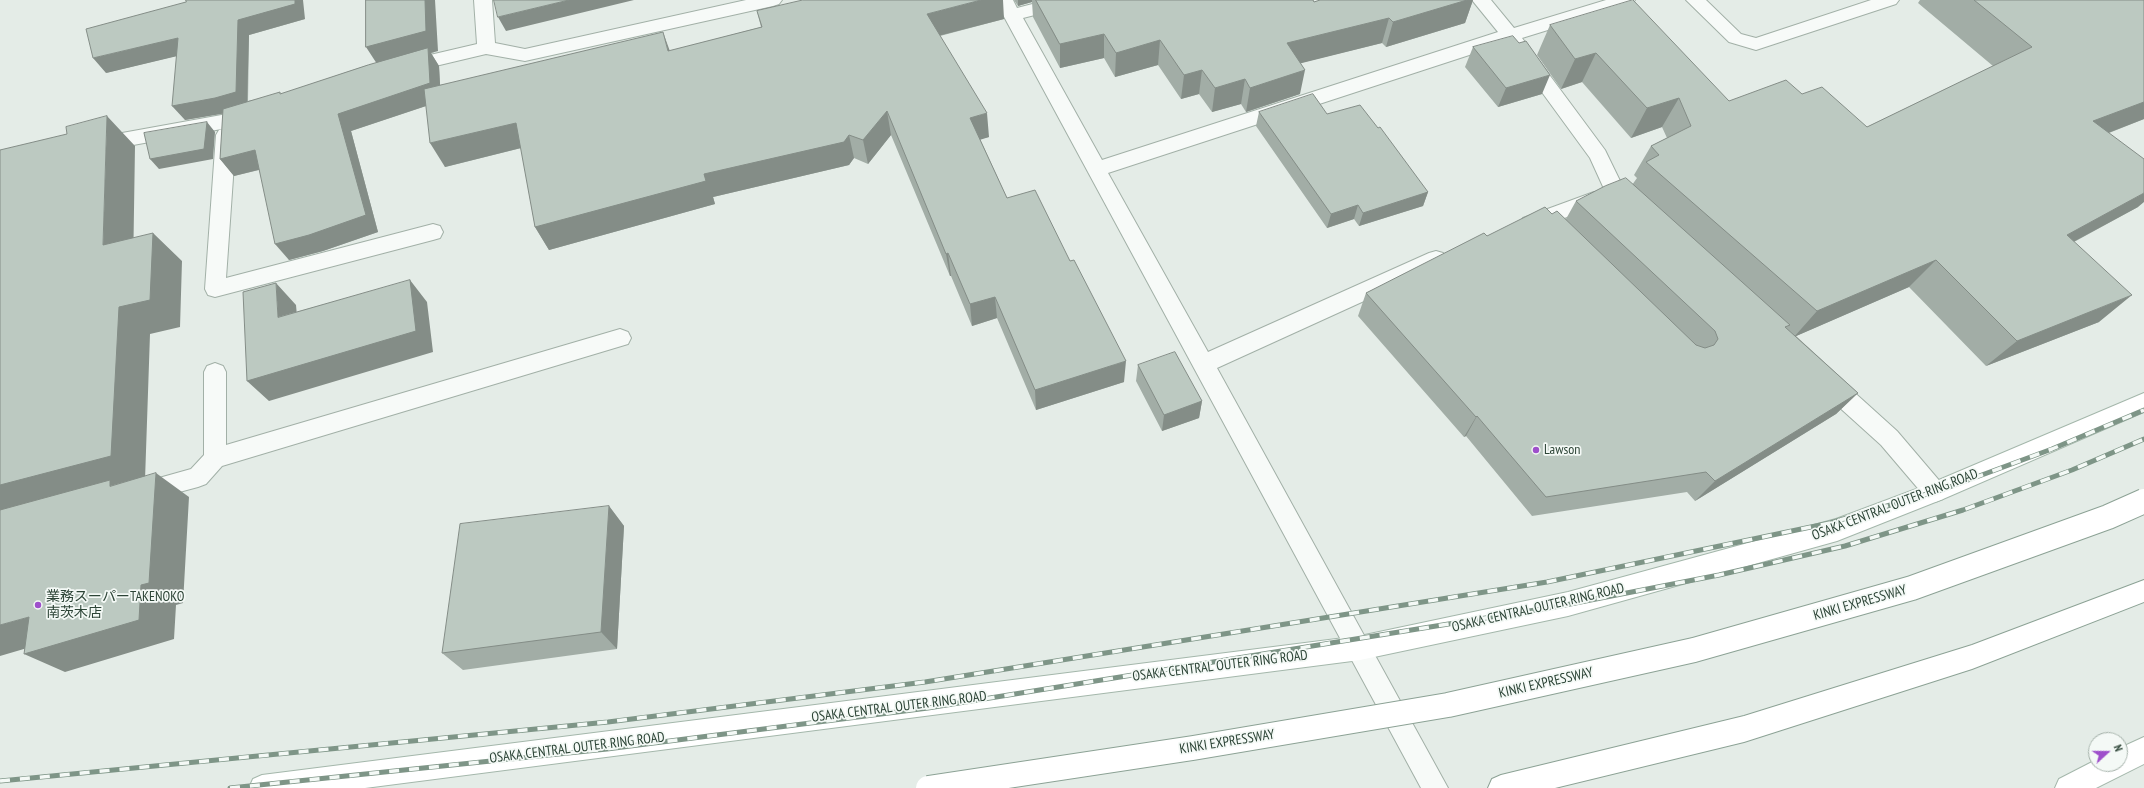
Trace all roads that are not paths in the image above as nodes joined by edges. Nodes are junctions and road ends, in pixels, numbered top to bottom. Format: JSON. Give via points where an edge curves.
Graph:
{"nodes":[{"id":1,"x":482,"y":0,"type":"edge"},
{"id":2,"x":773,"y":0,"type":"edge"},
{"id":3,"x":1072,"y":0,"type":"edge"},
{"id":4,"x":1481,"y":0,"type":"edge"},
{"id":5,"x":1626,"y":0,"type":"edge"},
{"id":6,"x":1695,"y":0,"type":"edge"},
{"id":7,"x":1890,"y":0,"type":"edge"},
{"id":8,"x":1008,"y":8,"type":"edge"},
{"id":9,"x":1510,"y":35,"type":"junction"},
{"id":10,"x":486,"y":48,"type":"junction"},
{"id":11,"x":387,"y":73,"type":"edge"},
{"id":12,"x":265,"y":110,"type":"edge"},
{"id":13,"x":227,"y":121,"type":"junction"},
{"id":14,"x":86,"y":146,"type":"edge"},
{"id":15,"x":1097,"y":169,"type":"junction"},
{"id":16,"x":1615,"y":192,"type":"junction"},
{"id":17,"x":1542,"y":218,"type":"junction"},
{"id":18,"x":1644,"y":218,"type":"edge"},
{"id":19,"x":1513,"y":229,"type":"edge"},
{"id":20,"x":433,"y":232,"type":"dead end"},
{"id":21,"x":1559,"y":235,"type":"edge"},
{"id":22,"x":1455,"y":250,"type":"edge"},
{"id":23,"x":620,"y":338,"type":"dead end"},
{"id":24,"x":1203,"y":364,"type":"junction"},
{"id":25,"x":1813,"y":370,"type":"edge"},
{"id":26,"x":215,"y":372,"type":"dead end"},
{"id":27,"x":2144,"y":402,"type":"edge"},
{"id":28,"x":214,"y":458,"type":"junction"},
{"id":29,"x":1935,"y":492,"type":"junction"},
{"id":30,"x":122,"y":498,"type":"edge"},
{"id":31,"x":2144,"y":501,"type":"edge"},
{"id":32,"x":2144,"y":592,"type":"edge"},
{"id":33,"x":1360,"y":648,"type":"junction"},
{"id":34,"x":2144,"y":750,"type":"edge"},
{"id":35,"x":2128,"y":758,"type":"edge"},
{"id":36,"x":2100,"y":772,"type":"edge"},
{"id":37,"x":262,"y":788,"type":"edge"},
{"id":38,"x":928,"y":788,"type":"edge"},
{"id":39,"x":1435,"y":788,"type":"edge"},
{"id":40,"x":1501,"y":788,"type":"edge"},
{"id":41,"x":2068,"y":788,"type":"edge"}],
"edges":[{"from":1,"to":10,"type":"street"},
{"from":2,"to":10,"type":"street","via":[[525,56]]},
{"from":3,"to":8,"type":"street"},
{"from":4,"to":9,"type":"street"},
{"from":5,"to":9,"type":"street"},
{"from":6,"to":7,"type":"street","via":[[1734,38],[1756,44]]},
{"from":8,"to":15,"type":"street"},
{"from":9,"to":15,"type":"street"},
{"from":9,"to":16,"type":"street","via":[[1598,155]]},
{"from":10,"to":11,"type":"street","via":[[417,63]]},
{"from":12,"to":13,"type":"street"},
{"from":13,"to":14,"type":"street"},
{"from":13,"to":20,"type":"street","via":[[215,289]]},
{"from":15,"to":24,"type":"street"},
{"from":16,"to":17,"type":"street"},
{"from":16,"to":18,"type":"street"},
{"from":17,"to":19,"type":"street"},
{"from":17,"to":21,"type":"street"},
{"from":22,"to":24,"type":"street"},
{"from":23,"to":28,"type":"street"},
{"from":24,"to":33,"type":"street"},
{"from":25,"to":29,"type":"street","via":[[1889,438]]},
{"from":26,"to":28,"type":"street"},
{"from":27,"to":29,"type":"main road","name":"OSAKA CENTRAL OUTER RING ROAD"},
{"from":28,"to":30,"type":"street","via":[[198,477]]},
{"from":29,"to":33,"type":"main road","name":"OSAKA CENTRAL OUTER RING ROAD","via":[[1837,530],[1568,604]]},
{"from":31,"to":38,"type":"main road","name":"KINKI EXPRESSWAY","bridge":true,"via":[[2108,517],[1912,588],[1694,650],[1448,705],[1193,748]]},
{"from":32,"to":40,"type":"main road","via":[[1972,657],[1744,729]]},
{"from":33,"to":37,"type":"main road","name":"OSAKA CENTRAL OUTER RING ROAD"},
{"from":33,"to":39,"type":"street"},
{"from":34,"to":35,"type":"main road"},
{"from":36,"to":41,"type":"main road"}]}
